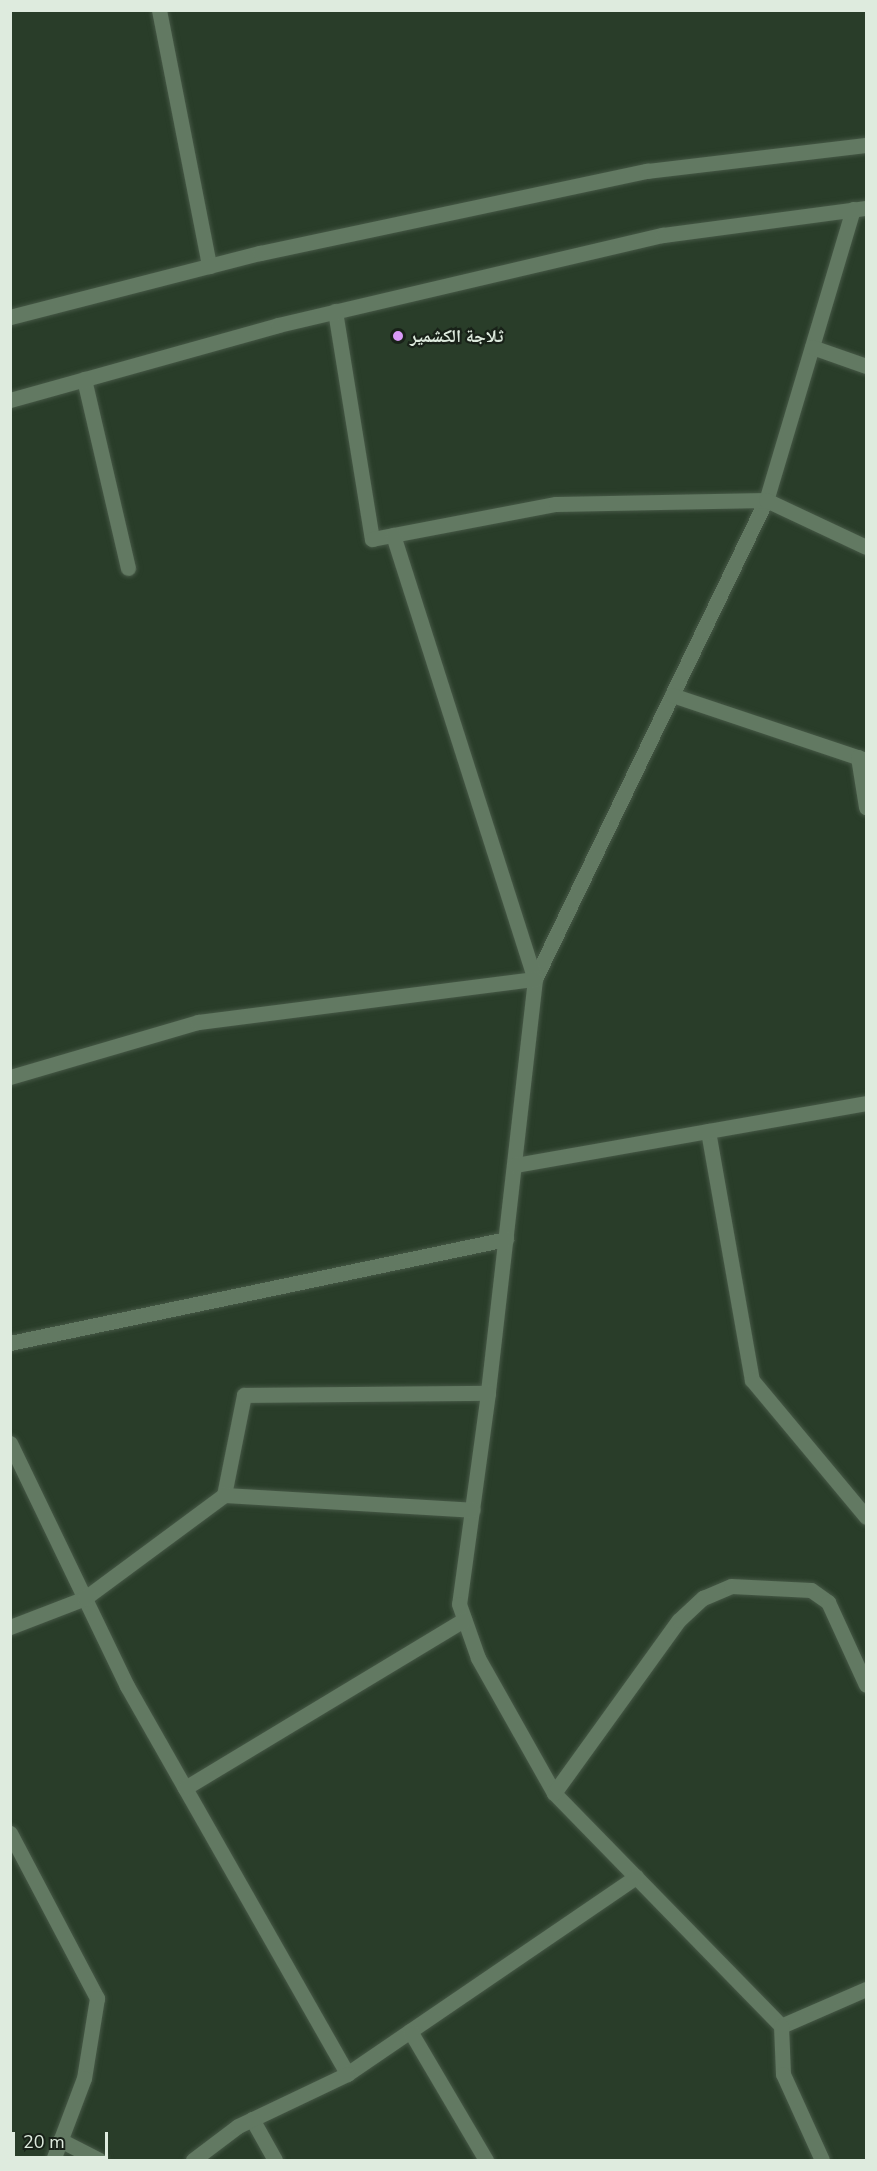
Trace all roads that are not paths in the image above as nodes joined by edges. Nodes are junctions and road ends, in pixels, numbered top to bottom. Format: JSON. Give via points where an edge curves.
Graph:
{"nodes":[{"id":1,"x":159,"y":10,"type":"edge"},
{"id":2,"x":867,"y":145,"type":"edge"},
{"id":3,"x":860,"y":208,"type":"edge"},
{"id":4,"x":209,"y":266,"type":"junction"},
{"id":5,"x":335,"y":311,"type":"junction"},
{"id":6,"x":10,"y":317,"type":"edge"},
{"id":7,"x":812,"y":347,"type":"junction"},
{"id":8,"x":867,"y":366,"type":"edge"},
{"id":9,"x":84,"y":380,"type":"junction"},
{"id":10,"x":10,"y":400,"type":"edge"},
{"id":11,"x":766,"y":500,"type":"junction"},
{"id":12,"x":393,"y":535,"type":"junction"},
{"id":13,"x":867,"y":547,"type":"edge"},
{"id":14,"x":128,"y":568,"type":"dead end"},
{"id":15,"x":672,"y":695,"type":"junction"},
{"id":16,"x":862,"y":758,"type":"edge"},
{"id":17,"x":867,"y":807,"type":"edge"},
{"id":18,"x":535,"y":979,"type":"junction"},
{"id":19,"x":10,"y":1077,"type":"edge"},
{"id":20,"x":867,"y":1103,"type":"edge"},
{"id":21,"x":708,"y":1131,"type":"junction"},
{"id":22,"x":515,"y":1165,"type":"junction"},
{"id":23,"x":506,"y":1239,"type":"junction"},
{"id":24,"x":10,"y":1342,"type":"edge"},
{"id":25,"x":488,"y":1393,"type":"junction"},
{"id":26,"x":10,"y":1443,"type":"edge"},
{"id":27,"x":224,"y":1495,"type":"junction"},
{"id":28,"x":473,"y":1510,"type":"junction"},
{"id":29,"x":867,"y":1516,"type":"edge"},
{"id":30,"x":84,"y":1598,"type":"junction"},
{"id":31,"x":464,"y":1620,"type":"junction"},
{"id":32,"x":10,"y":1627,"type":"edge"},
{"id":33,"x":867,"y":1685,"type":"edge"},
{"id":34,"x":185,"y":1788,"type":"junction"},
{"id":35,"x":554,"y":1793,"type":"junction"},
{"id":36,"x":10,"y":1833,"type":"edge"},
{"id":37,"x":636,"y":1877,"type":"junction"},
{"id":38,"x":867,"y":1989,"type":"edge"},
{"id":39,"x":781,"y":2026,"type":"junction"},
{"id":40,"x":410,"y":2031,"type":"junction"},
{"id":41,"x":348,"y":2074,"type":"junction"},
{"id":42,"x":252,"y":2119,"type":"junction"},
{"id":43,"x":60,"y":2140,"type":"junction"},
{"id":44,"x":53,"y":2160,"type":"edge"},
{"id":45,"x":99,"y":2160,"type":"edge"},
{"id":46,"x":193,"y":2160,"type":"edge"},
{"id":47,"x":275,"y":2160,"type":"edge"},
{"id":48,"x":486,"y":2160,"type":"edge"},
{"id":49,"x":822,"y":2160,"type":"edge"}],
"edges":[{"from":1,"to":4,"type":"street"},
{"from":2,"to":4,"type":"street","via":[[647,171]]},
{"from":3,"to":5,"type":"street","via":[[663,235]]},
{"from":3,"to":7,"type":"street"},
{"from":4,"to":6,"type":"street"},
{"from":5,"to":9,"type":"street"},
{"from":5,"to":12,"type":"street","via":[[372,539]]},
{"from":7,"to":8,"type":"street"},
{"from":7,"to":11,"type":"street"},
{"from":9,"to":10,"type":"street"},
{"from":9,"to":14,"type":"street"},
{"from":11,"to":12,"type":"street","via":[[556,504]]},
{"from":11,"to":13,"type":"street"},
{"from":11,"to":15,"type":"street"},
{"from":12,"to":18,"type":"street"},
{"from":15,"to":16,"type":"street"},
{"from":15,"to":18,"type":"street"},
{"from":16,"to":17,"type":"street"},
{"from":18,"to":19,"type":"street","via":[[198,1022]]},
{"from":18,"to":22,"type":"street"},
{"from":20,"to":21,"type":"street"},
{"from":21,"to":22,"type":"street"},
{"from":21,"to":29,"type":"street","via":[[752,1380]]},
{"from":22,"to":23,"type":"street"},
{"from":23,"to":24,"type":"street"},
{"from":23,"to":25,"type":"street"},
{"from":25,"to":27,"type":"street","via":[[244,1395]]},
{"from":25,"to":28,"type":"street"},
{"from":26,"to":30,"type":"street"},
{"from":27,"to":28,"type":"street"},
{"from":27,"to":30,"type":"street"},
{"from":28,"to":31,"type":"street","via":[[459,1604]]},
{"from":30,"to":32,"type":"street"},
{"from":30,"to":34,"type":"street","via":[[127,1686]]},
{"from":31,"to":34,"type":"street"},
{"from":31,"to":35,"type":"street","via":[[478,1658]]},
{"from":33,"to":35,"type":"street","via":[[828,1602],[811,1590],[731,1586],[702,1599],[680,1620]]},
{"from":34,"to":41,"type":"street"},
{"from":35,"to":37,"type":"street"},
{"from":36,"to":43,"type":"street","via":[[97,1998],[84,2078]]},
{"from":37,"to":39,"type":"street"},
{"from":37,"to":40,"type":"street"},
{"from":38,"to":39,"type":"street"},
{"from":39,"to":49,"type":"street","via":[[783,2074]]},
{"from":40,"to":41,"type":"street"},
{"from":40,"to":48,"type":"street"},
{"from":41,"to":42,"type":"street"},
{"from":42,"to":46,"type":"street"},
{"from":42,"to":47,"type":"street"},
{"from":43,"to":44,"type":"street"},
{"from":43,"to":45,"type":"street"}]}
